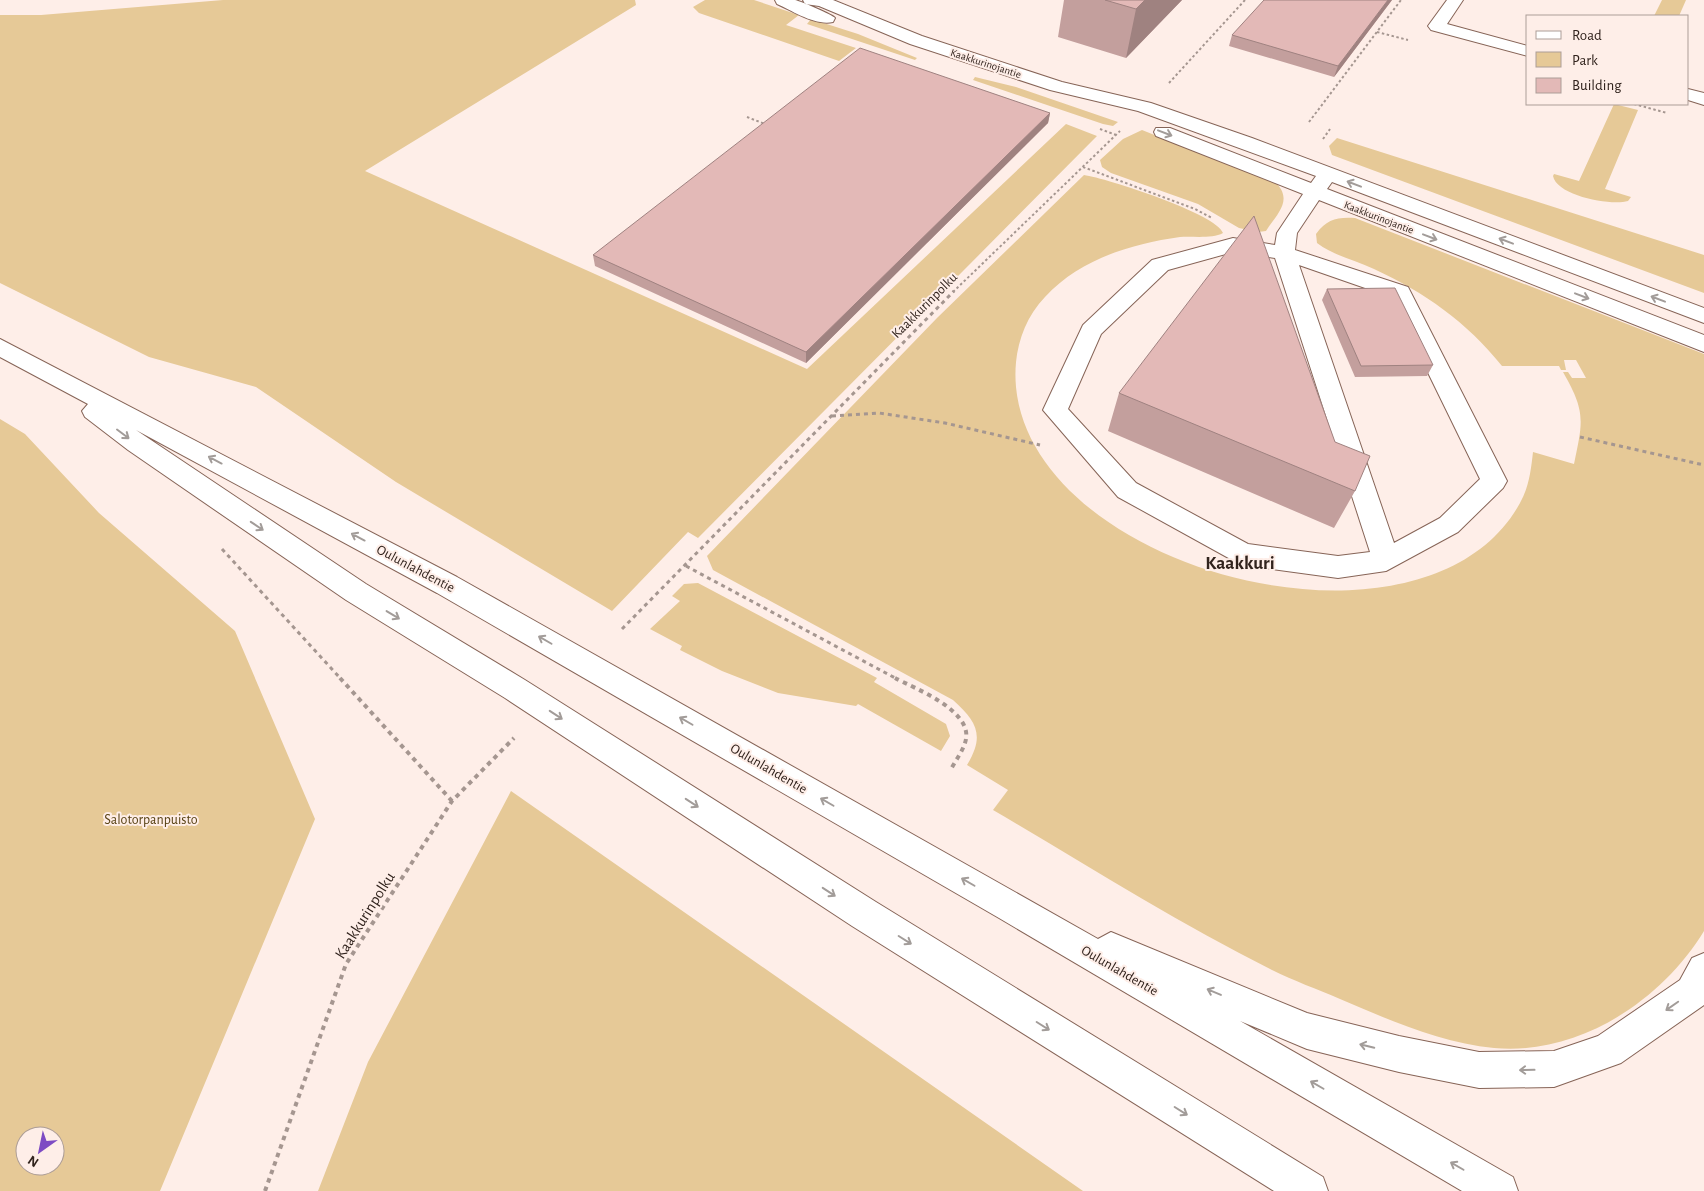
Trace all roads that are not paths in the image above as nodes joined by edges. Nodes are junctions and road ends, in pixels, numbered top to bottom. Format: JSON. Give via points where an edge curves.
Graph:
{"nodes":[{"id":1,"x":783,"y":0,"type":"edge"},
{"id":2,"x":810,"y":0,"type":"edge"},
{"id":3,"x":1455,"y":0,"type":"edge"},
{"id":4,"x":916,"y":40,"type":"junction"},
{"id":5,"x":1526,"y":50,"type":"edge"},
{"id":6,"x":1689,"y":94,"type":"edge"},
{"id":7,"x":1704,"y":99,"type":"edge"},
{"id":8,"x":1322,"y":183,"type":"junction"},
{"id":9,"x":1284,"y":253,"type":"junction"},
{"id":10,"x":1704,"y":316,"type":"edge"},
{"id":11,"x":1704,"y":344,"type":"edge"},
{"id":12,"x":0,"y":347,"type":"edge"},
{"id":13,"x":29,"y":361,"type":"junction"},
{"id":14,"x":1386,"y":560,"type":"junction"},
{"id":15,"x":1010,"y":907,"type":"junction"},
{"id":16,"x":1704,"y":970,"type":"edge"},
{"id":17,"x":1308,"y":1191,"type":"edge"},
{"id":18,"x":1499,"y":1191,"type":"edge"}],
"edges":[{"from":1,"to":4,"type":"main road","name":"Kaakkurinojantie","via":[[809,13]]},
{"from":2,"to":4,"type":"main road","name":"Kaakkurinojantie","via":[[823,2]]},
{"from":3,"to":5,"type":"main road","via":[[1437,26]]},
{"from":4,"to":8,"type":"main road","name":"Kaakkurinojantie","via":[[1138,114]]},
{"from":6,"to":7,"type":"main road"},
{"from":8,"to":9,"type":"main road","via":[[1287,232]]},
{"from":10,"to":8,"type":"main road","name":"Kaakkurinojantie","one_way":true},
{"from":8,"to":11,"type":"main road","name":"Kaakkurinojantie","one_way":true},
{"from":9,"to":14,"type":"main road"},
{"from":9,"to":14,"type":"main road","via":[[1400,292],[1494,481],[1449,525]]},
{"from":9,"to":14,"type":"main road","via":[[1233,246],[1160,265],[1091,330],[1055,410],[1127,490],[1243,554],[1338,567]]},
{"from":12,"to":13,"type":"main road","name":"Oulunlahdentie"},
{"from":15,"to":13,"type":"main road","name":"Oulunlahdentie","one_way":true,"via":[[447,584]]},
{"from":13,"to":17,"type":"main road","name":"Oulunlahdentie","one_way":true,"via":[[137,444],[356,592],[515,689],[864,914]]},
{"from":16,"to":15,"type":"main road","one_way":true,"via":[[1692,992],[1608,1050],[1554,1069],[1479,1070],[1399,1054],[1308,1030]]},
{"from":18,"to":15,"type":"main road","name":"Oulunlahdentie","one_way":true}]}
